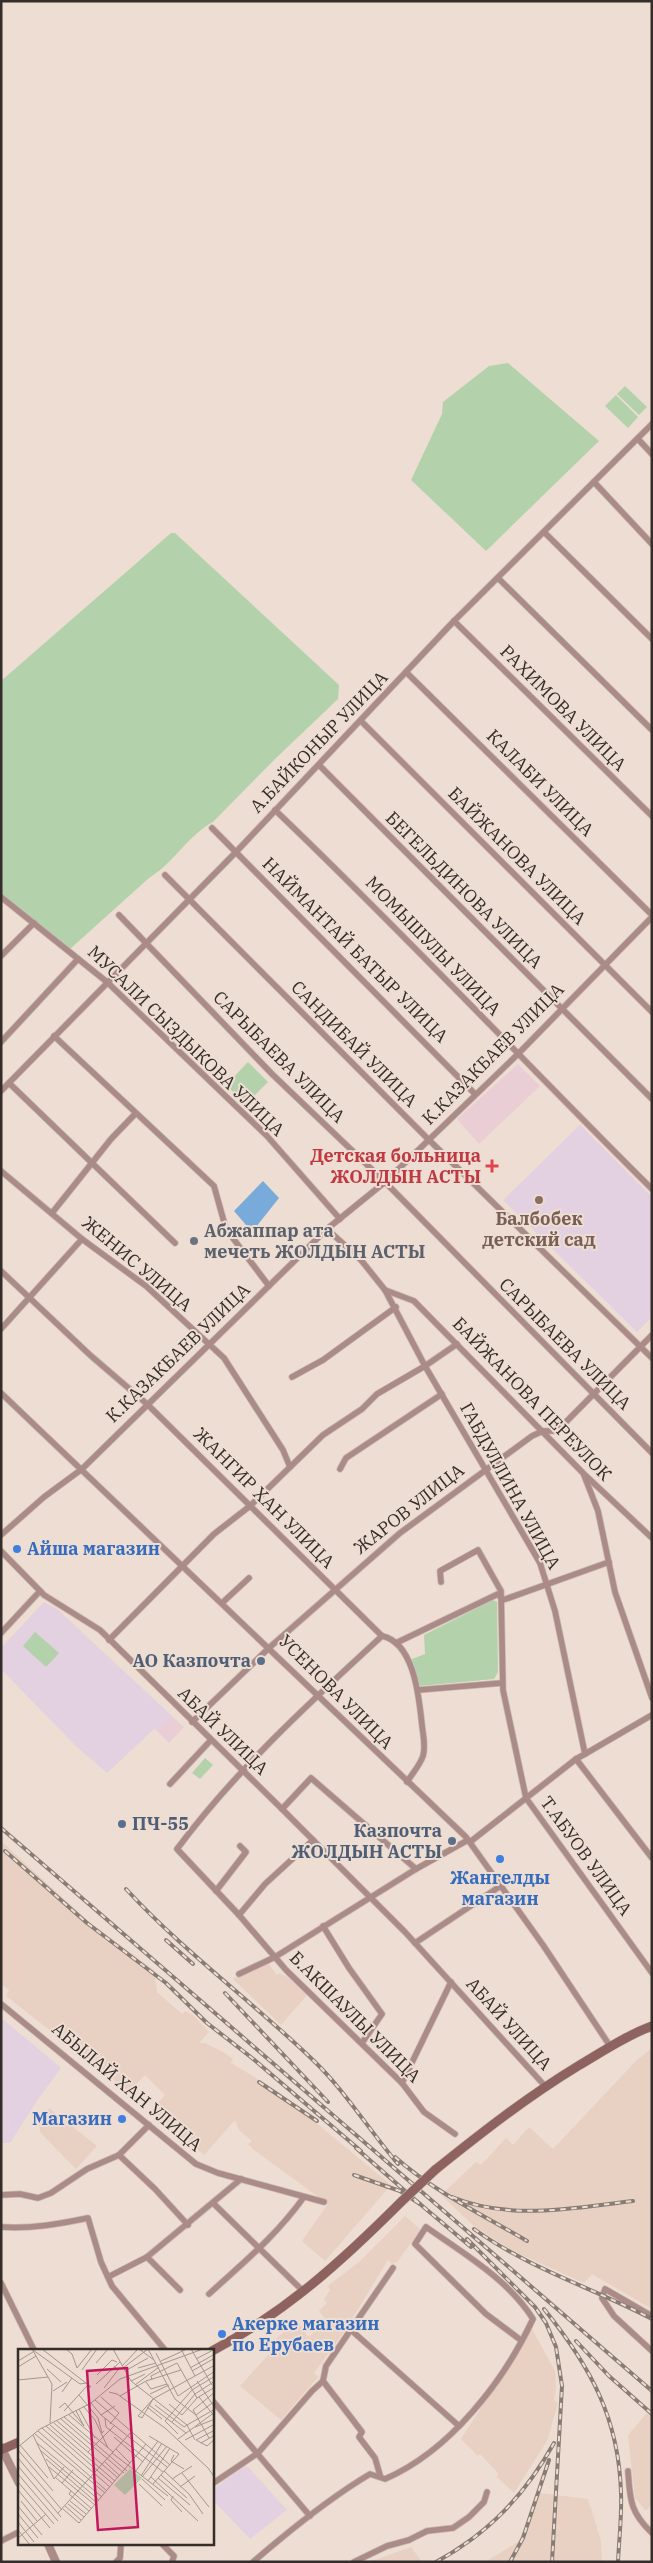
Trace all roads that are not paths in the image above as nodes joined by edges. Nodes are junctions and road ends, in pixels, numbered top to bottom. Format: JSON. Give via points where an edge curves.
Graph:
{"nodes":[{"id":1,"x":652,"y":424,"type":"edge"},
{"id":2,"x":638,"y":439,"type":"junction"},
{"id":3,"x":652,"y":454,"type":"edge"},
{"id":4,"x":594,"y":482,"type":"junction"},
{"id":5,"x":544,"y":532,"type":"junction"},
{"id":6,"x":652,"y":544,"type":"edge"},
{"id":7,"x":498,"y":578,"type":"junction"},
{"id":8,"x":454,"y":621,"type":"junction"},
{"id":9,"x":652,"y":639,"type":"edge"},
{"id":10,"x":406,"y":672,"type":"junction"},
{"id":11,"x":361,"y":721,"type":"junction"},
{"id":12,"x":652,"y":730,"type":"edge"},
{"id":13,"x":319,"y":765,"type":"junction"},
{"id":14,"x":275,"y":810,"type":"junction"},
{"id":15,"x":652,"y":816,"type":"edge"},
{"id":16,"x":212,"y":828,"type":"dead end"},
{"id":17,"x":236,"y":852,"type":"junction"},
{"id":18,"x":165,"y":875,"type":"dead end"},
{"id":19,"x":1,"y":897,"type":"edge"},
{"id":20,"x":189,"y":900,"type":"junction"},
{"id":21,"x":119,"y":915,"type":"dead end"},
{"id":22,"x":652,"y":916,"type":"edge"},
{"id":23,"x":34,"y":923,"type":"junction"},
{"id":24,"x":146,"y":943,"type":"junction"},
{"id":25,"x":1,"y":956,"type":"edge"},
{"id":26,"x":78,"y":959,"type":"junction"},
{"id":27,"x":604,"y":964,"type":"junction"},
{"id":28,"x":107,"y":982,"type":"junction"},
{"id":29,"x":562,"y":1009,"type":"junction"},
{"id":30,"x":652,"y":1012,"type":"edge"},
{"id":31,"x":54,"y":1036,"type":"junction"},
{"id":32,"x":1,"y":1042,"type":"edge"},
{"id":33,"x":517,"y":1055,"type":"junction"},
{"id":34,"x":9,"y":1083,"type":"junction"},
{"id":35,"x":1,"y":1091,"type":"edge"},
{"id":36,"x":476,"y":1094,"type":"junction"},
{"id":37,"x":652,"y":1099,"type":"edge"},
{"id":38,"x":135,"y":1114,"type":"junction"},
{"id":39,"x":428,"y":1140,"type":"junction"},
{"id":40,"x":93,"y":1164,"type":"junction"},
{"id":41,"x":1,"y":1171,"type":"edge"},
{"id":42,"x":385,"y":1182,"type":"junction"},
{"id":43,"x":652,"y":1189,"type":"edge"},
{"id":44,"x":52,"y":1213,"type":"junction"},
{"id":45,"x":340,"y":1218,"type":"junction"},
{"id":46,"x":327,"y":1229,"type":"junction"},
{"id":47,"x":82,"y":1239,"type":"junction"},
{"id":48,"x":175,"y":1243,"type":"dead end"},
{"id":49,"x":1,"y":1271,"type":"edge"},
{"id":50,"x":269,"y":1286,"type":"junction"},
{"id":51,"x":385,"y":1290,"type":"junction"},
{"id":52,"x":30,"y":1298,"type":"junction"},
{"id":53,"x":396,"y":1307,"type":"junction"},
{"id":54,"x":1,"y":1329,"type":"edge"},
{"id":55,"x":652,"y":1335,"type":"edge"},
{"id":56,"x":457,"y":1344,"type":"junction"},
{"id":57,"x":208,"y":1345,"type":"junction"},
{"id":58,"x":641,"y":1347,"type":"junction"},
{"id":59,"x":652,"y":1358,"type":"edge"},
{"id":60,"x":425,"y":1366,"type":"junction"},
{"id":61,"x":292,"y":1377,"type":"dead end"},
{"id":62,"x":1,"y":1393,"type":"edge"},
{"id":63,"x":442,"y":1394,"type":"junction"},
{"id":64,"x":593,"y":1394,"type":"junction"},
{"id":65,"x":147,"y":1404,"type":"junction"},
{"id":66,"x":543,"y":1431,"type":"junction"},
{"id":67,"x":652,"y":1453,"type":"edge"},
{"id":68,"x":290,"y":1467,"type":"junction"},
{"id":69,"x":82,"y":1469,"type":"junction"},
{"id":70,"x":340,"y":1469,"type":"dead end"},
{"id":71,"x":484,"y":1470,"type":"junction"},
{"id":72,"x":584,"y":1474,"type":"junction"},
{"id":73,"x":250,"y":1506,"type":"junction"},
{"id":74,"x":1,"y":1535,"type":"edge"},
{"id":75,"x":652,"y":1538,"type":"edge"},
{"id":76,"x":1,"y":1551,"type":"edge"},
{"id":77,"x":608,"y":1562,"type":"junction"},
{"id":78,"x":181,"y":1565,"type":"junction"},
{"id":79,"x":249,"y":1578,"type":"dead end"},
{"id":80,"x":442,"y":1582,"type":"dead end"},
{"id":81,"x":548,"y":1584,"type":"junction"},
{"id":82,"x":335,"y":1589,"type":"junction"},
{"id":83,"x":40,"y":1591,"type":"junction"},
{"id":84,"x":503,"y":1600,"type":"junction"},
{"id":85,"x":222,"y":1602,"type":"junction"},
{"id":86,"x":1,"y":1633,"type":"edge"},
{"id":87,"x":382,"y":1636,"type":"junction"},
{"id":88,"x":109,"y":1640,"type":"junction"},
{"id":89,"x":396,"y":1643,"type":"junction"},
{"id":90,"x":270,"y":1647,"type":"junction"},
{"id":91,"x":502,"y":1683,"type":"junction"},
{"id":92,"x":418,"y":1690,"type":"junction"},
{"id":93,"x":318,"y":1696,"type":"junction"},
{"id":94,"x":652,"y":1698,"type":"edge"},
{"id":95,"x":652,"y":1715,"type":"edge"},
{"id":96,"x":192,"y":1722,"type":"junction"},
{"id":97,"x":211,"y":1740,"type":"junction"},
{"id":98,"x":585,"y":1754,"type":"junction"},
{"id":99,"x":576,"y":1759,"type":"junction"},
{"id":100,"x":241,"y":1770,"type":"junction"},
{"id":101,"x":407,"y":1782,"type":"junction"},
{"id":102,"x":170,"y":1784,"type":"dead end"},
{"id":103,"x":526,"y":1798,"type":"junction"},
{"id":104,"x":282,"y":1809,"type":"junction"},
{"id":105,"x":313,"y":1840,"type":"junction"},
{"id":106,"x":469,"y":1841,"type":"junction"},
{"id":107,"x":240,"y":1846,"type":"dead end"},
{"id":108,"x":652,"y":1858,"type":"edge"},
{"id":109,"x":416,"y":1869,"type":"junction"},
{"id":110,"x":502,"y":1885,"type":"junction"},
{"id":111,"x":216,"y":1891,"type":"junction"},
{"id":112,"x":369,"y":1897,"type":"junction"},
{"id":113,"x":239,"y":1915,"type":"junction"},
{"id":114,"x":324,"y":1926,"type":"junction"},
{"id":115,"x":415,"y":1943,"type":"junction"},
{"id":116,"x":275,"y":1957,"type":"junction"},
{"id":117,"x":652,"y":1973,"type":"edge"},
{"id":118,"x":239,"y":1974,"type":"dead end"},
{"id":119,"x":451,"y":1982,"type":"junction"},
{"id":120,"x":1,"y":2004,"type":"edge"},
{"id":121,"x":652,"y":2026,"type":"edge"},
{"id":122,"x":362,"y":2043,"type":"junction"},
{"id":123,"x":610,"y":2046,"type":"junction"},
{"id":124,"x":402,"y":2084,"type":"junction"},
{"id":125,"x":545,"y":2086,"type":"junction"},
{"id":126,"x":149,"y":2125,"type":"junction"},
{"id":127,"x":455,"y":2134,"type":"dead end"},
{"id":128,"x":119,"y":2155,"type":"junction"},
{"id":129,"x":242,"y":2179,"type":"junction"},
{"id":130,"x":1,"y":2195,"type":"edge"},
{"id":131,"x":304,"y":2197,"type":"junction"},
{"id":132,"x":324,"y":2202,"type":"dead end"},
{"id":133,"x":213,"y":2203,"type":"junction"},
{"id":134,"x":188,"y":2225,"type":"junction"},
{"id":135,"x":1,"y":2227,"type":"edge"},
{"id":136,"x":259,"y":2251,"type":"junction"},
{"id":137,"x":147,"y":2256,"type":"junction"},
{"id":138,"x":393,"y":2268,"type":"dead end"},
{"id":139,"x":108,"y":2277,"type":"junction"},
{"id":140,"x":1,"y":2284,"type":"edge"},
{"id":141,"x":180,"y":2290,"type":"dead end"},
{"id":142,"x":304,"y":2292,"type":"junction"},
{"id":143,"x":209,"y":2294,"type":"dead end"},
{"id":144,"x":652,"y":2316,"type":"edge"},
{"id":145,"x":350,"y":2330,"type":"junction"},
{"id":146,"x":522,"y":2341,"type":"junction"},
{"id":147,"x":34,"y":2349,"type":"edge"},
{"id":148,"x":164,"y":2349,"type":"edge"},
{"id":149,"x":214,"y":2350,"type":"edge"},
{"id":150,"x":652,"y":2351,"type":"edge"},
{"id":151,"x":323,"y":2381,"type":"junction"},
{"id":152,"x":214,"y":2402,"type":"edge"},
{"id":153,"x":459,"y":2426,"type":"junction"},
{"id":154,"x":18,"y":2442,"type":"edge"},
{"id":155,"x":2,"y":2449,"type":"edge"},
{"id":156,"x":258,"y":2453,"type":"junction"},
{"id":157,"x":628,"y":2471,"type":"dead end"},
{"id":158,"x":380,"y":2475,"type":"junction"},
{"id":159,"x":18,"y":2481,"type":"edge"},
{"id":160,"x":214,"y":2483,"type":"edge"},
{"id":161,"x":487,"y":2492,"type":"dead end"},
{"id":162,"x":310,"y":2516,"type":"junction"},
{"id":163,"x":18,"y":2532,"type":"edge"},
{"id":164,"x":652,"y":2533,"type":"edge"},
{"id":165,"x":1,"y":2541,"type":"edge"},
{"id":166,"x":49,"y":2546,"type":"edge"},
{"id":167,"x":121,"y":2546,"type":"edge"},
{"id":168,"x":164,"y":2546,"type":"edge"},
{"id":169,"x":56,"y":2562,"type":"edge"},
{"id":170,"x":116,"y":2562,"type":"edge"},
{"id":171,"x":172,"y":2562,"type":"edge"},
{"id":172,"x":253,"y":2562,"type":"edge"},
{"id":173,"x":354,"y":2562,"type":"edge"}],
"edges":[{"from":1,"to":2,"type":"street","name":"А.БАЙКОНЫР УЛИЦА"},
{"from":2,"to":3,"type":"street"},
{"from":2,"to":4,"type":"street","name":"А.БАЙКОНЫР УЛИЦА"},
{"from":4,"to":5,"type":"street","name":"А.БАЙКОНЫР УЛИЦА"},
{"from":4,"to":6,"type":"street"},
{"from":5,"to":7,"type":"street","name":"А.БАЙКОНЫР УЛИЦА"},
{"from":5,"to":9,"type":"street"},
{"from":7,"to":8,"type":"street","name":"А.БАЙКОНЫР УЛИЦА"},
{"from":7,"to":12,"type":"street"},
{"from":8,"to":10,"type":"street","name":"А.БАЙКОНЫР УЛИЦА"},
{"from":8,"to":15,"type":"street","name":"РАХИМОВА УЛИЦА"},
{"from":10,"to":11,"type":"street","name":"А.БАЙКОНЫР УЛИЦА"},
{"from":10,"to":22,"type":"street","name":"КАЛАБИ УЛИЦА"},
{"from":11,"to":13,"type":"street","name":"А.БАЙКОНЫР УЛИЦА"},
{"from":11,"to":27,"type":"street","name":"БАЙЖАНОВА УЛИЦА"},
{"from":13,"to":14,"type":"street","name":"А.БАЙКОНЫР УЛИЦА"},
{"from":13,"to":29,"type":"street","name":"БЕГЕЛЬДИНОВА УЛИЦА"},
{"from":14,"to":17,"type":"street","name":"А.БАЙКОНЫР УЛИЦА"},
{"from":14,"to":33,"type":"street","name":"МОМЫШУЛЫ УЛИЦА","via":[[368,899]]},
{"from":16,"to":17,"type":"street","name":"НАЙМАНТАЙ БАТЫР УЛИЦА"},
{"from":17,"to":20,"type":"street","name":"А.БАЙКОНЫР УЛИЦА"},
{"from":17,"to":36,"type":"street","name":"НАЙМАНТАЙ БАТЫР УЛИЦА"},
{"from":18,"to":20,"type":"street","name":"САНДИБАЙ УЛИЦА"},
{"from":19,"to":23,"type":"street","name":"МУСАЛИ СЫЗДЫКОВА УЛИЦА"},
{"from":20,"to":24,"type":"street","name":"А.БАЙКОНЫР УЛИЦА"},
{"from":20,"to":39,"type":"street","name":"САНДИБАЙ УЛИЦА"},
{"from":21,"to":24,"type":"street","name":"САРЫБАЕВА УЛИЦА"},
{"from":22,"to":27,"type":"street","name":"К.КАЗАКБАЕВ УЛИЦА"},
{"from":23,"to":25,"type":"street"},
{"from":23,"to":26,"type":"street","name":"МУСАЛИ СЫЗДЫКОВА УЛИЦА"},
{"from":24,"to":28,"type":"street","name":"А.БАЙКОНЫР УЛИЦА"},
{"from":24,"to":42,"type":"street","name":"САРЫБАЕВА УЛИЦА","via":[[272,1074]]},
{"from":26,"to":28,"type":"street","name":"МУСАЛИ СЫЗДЫКОВА УЛИЦА"},
{"from":26,"to":32,"type":"street"},
{"from":27,"to":29,"type":"street","name":"К.КАЗАКБАЕВ УЛИЦА"},
{"from":27,"to":30,"type":"street","name":"БАЙЖАНОВА УЛИЦА"},
{"from":28,"to":31,"type":"street","name":"А.БАЙКОНЫР УЛИЦА"},
{"from":28,"to":45,"type":"street","name":"МУСАЛИ СЫЗДЫКОВА УЛИЦА","via":[[267,1136]]},
{"from":29,"to":33,"type":"street","name":"К.КАЗАКБАЕВ УЛИЦА"},
{"from":29,"to":37,"type":"street","name":"БЕГЕЛЬДИНОВА УЛИЦА"},
{"from":31,"to":34,"type":"street","name":"А.БАЙКОНЫР УЛИЦА"},
{"from":31,"to":38,"type":"street"},
{"from":33,"to":36,"type":"street","name":"К.КАЗАКБАЕВ УЛИЦА"},
{"from":33,"to":43,"type":"street","name":"МОМЫШУЛЫ УЛИЦА"},
{"from":34,"to":35,"type":"street","name":"А.БАЙКОНЫР УЛИЦА"},
{"from":34,"to":40,"type":"street"},
{"from":36,"to":39,"type":"street","name":"К.КАЗАКБАЕВ УЛИЦА"},
{"from":38,"to":40,"type":"street"},
{"from":38,"to":50,"type":"street","via":[[214,1186],[226,1229]]},
{"from":39,"to":42,"type":"street","name":"К.КАЗАКБАЕВ УЛИЦА"},
{"from":39,"to":58,"type":"street","name":"САНДИБАЙ УЛИЦА"},
{"from":40,"to":44,"type":"street"},
{"from":40,"to":48,"type":"street"},
{"from":41,"to":44,"type":"street","name":"ЖЕНИС УЛИЦА"},
{"from":42,"to":45,"type":"street","name":"К.КАЗАКБАЕВ УЛИЦА"},
{"from":42,"to":64,"type":"street","name":"САРЫБАЕВА УЛИЦА"},
{"from":44,"to":47,"type":"street","name":"ЖЕНИС УЛИЦА"},
{"from":45,"to":46,"type":"street","name":"К.КАЗАКБАЕВ УЛИЦА"},
{"from":46,"to":50,"type":"street","name":"К.КАЗАКБАЕВ УЛИЦА"},
{"from":46,"to":51,"type":"street","name":"ГАБДУЛЛИНА УЛИЦА","via":[[361,1260]]},
{"from":47,"to":52,"type":"street"},
{"from":47,"to":57,"type":"street","name":"ЖЕНИС УЛИЦА","via":[[146,1286]]},
{"from":49,"to":52,"type":"street","name":"ЖАНГИР ХАН УЛИЦА"},
{"from":50,"to":57,"type":"street","name":"К.КАЗАКБАЕВ УЛИЦА"},
{"from":51,"to":53,"type":"street","name":"ГАБДУЛЛИНА УЛИЦА"},
{"from":51,"to":56,"type":"street","name":"БАЙЖАНОВА ПЕРЕУЛОК","via":[[414,1300]]},
{"from":52,"to":54,"type":"street"},
{"from":52,"to":65,"type":"street","name":"ЖАНГИР ХАН УЛИЦА"},
{"from":53,"to":60,"type":"street","name":"ГАБДУЛЛИНА УЛИЦА"},
{"from":53,"to":61,"type":"street","via":[[323,1360]]},
{"from":55,"to":58,"type":"street","name":"ЖАРОВ УЛИЦА"},
{"from":56,"to":60,"type":"street"},
{"from":56,"to":66,"type":"street","name":"БАЙЖАНОВА ПЕРЕУЛОК"},
{"from":57,"to":65,"type":"street","name":"К.КАЗАКБАЕВ УЛИЦА"},
{"from":57,"to":68,"type":"street","name":"ЖЕНИС УЛИЦА","via":[[224,1358],[283,1450]]},
{"from":58,"to":59,"type":"street","name":"САНДИБАЙ УЛИЦА"},
{"from":58,"to":64,"type":"street","name":"ЖАРОВ УЛИЦА"},
{"from":60,"to":63,"type":"street","name":"ГАБДУЛЛИНА УЛИЦА"},
{"from":60,"to":68,"type":"street","via":[[377,1394],[362,1409],[323,1435]]},
{"from":62,"to":69,"type":"street","name":"УСЕНОВА УЛИЦА"},
{"from":63,"to":70,"type":"street","name":"ГАБДУЛЛИНА УЛИЦА","via":[[346,1458]]},
{"from":63,"to":71,"type":"street","name":"ГАБДУЛЛИНА УЛИЦА"},
{"from":64,"to":66,"type":"street","name":"ЖАРОВ УЛИЦА","via":[[557,1431]]},
{"from":64,"to":67,"type":"street","name":"САРЫБАЕВА УЛИЦА"},
{"from":65,"to":69,"type":"street","name":"К.КАЗАКБАЕВ УЛИЦА"},
{"from":65,"to":73,"type":"street","name":"ЖАНГИР ХАН УЛИЦА"},
{"from":66,"to":71,"type":"street","name":"ЖАРОВ УЛИЦА"},
{"from":66,"to":72,"type":"street","name":"БАЙЖАНОВА ПЕРЕУЛОК"},
{"from":68,"to":73,"type":"street"},
{"from":69,"to":74,"type":"street","name":"К.КАЗАКБАЕВ УЛИЦА"},
{"from":69,"to":78,"type":"street","name":"УСЕНОВА УЛИЦА"},
{"from":71,"to":81,"type":"street","name":"ГАБДУЛЛИНА УЛИЦА","via":[[540,1564]]},
{"from":71,"to":82,"type":"street","name":"ЖАРОВ УЛИЦА","via":[[400,1533]]},
{"from":72,"to":75,"type":"street","name":"БАЙЖАНОВА ПЕРЕУЛОК"},
{"from":72,"to":77,"type":"street","via":[[598,1512]]},
{"from":73,"to":78,"type":"street"},
{"from":73,"to":82,"type":"street","name":"ЖАНГИР ХАН УЛИЦА"},
{"from":76,"to":83,"type":"street","name":"АБАЙ УЛИЦА"},
{"from":77,"to":81,"type":"street"},
{"from":77,"to":94,"type":"street","via":[[615,1592]]},
{"from":78,"to":85,"type":"street","name":"УСЕНОВА УЛИЦА"},
{"from":78,"to":88,"type":"street"},
{"from":79,"to":85,"type":"street"},
{"from":80,"to":84,"type":"street","via":[[440,1572],[478,1550]]},
{"from":81,"to":84,"type":"street"},
{"from":81,"to":98,"type":"street","name":"ГАБДУЛЛИНА УЛИЦА"},
{"from":82,"to":87,"type":"street","name":"ЖАНГИР ХАН УЛИЦА"},
{"from":82,"to":90,"type":"street","name":"ЖАРОВ УЛИЦА"},
{"from":83,"to":86,"type":"street"},
{"from":83,"to":88,"type":"street","name":"АБАЙ УЛИЦА","via":[[100,1630]]},
{"from":84,"to":89,"type":"street","via":[[498,1594]]},
{"from":84,"to":91,"type":"street","name":"Т.АБУОВ УЛИЦА"},
{"from":85,"to":90,"type":"street","name":"УСЕНОВА УЛИЦА"},
{"from":87,"to":89,"type":"street","name":"ЖАНГИР ХАН УЛИЦА"},
{"from":87,"to":93,"type":"street"},
{"from":88,"to":96,"type":"street","name":"АБАЙ УЛИЦА"},
{"from":89,"to":92,"type":"street","via":[[412,1669]]},
{"from":90,"to":93,"type":"street","name":"УСЕНОВА УЛИЦА"},
{"from":90,"to":96,"type":"street","name":"ЖАРОВ УЛИЦА"},
{"from":91,"to":92,"type":"street"},
{"from":91,"to":103,"type":"street","name":"Т.АБУОВ УЛИЦА"},
{"from":92,"to":101,"type":"street","via":[[424,1755]]},
{"from":93,"to":100,"type":"street"},
{"from":93,"to":101,"type":"street","name":"УСЕНОВА УЛИЦА"},
{"from":95,"to":98,"type":"street"},
{"from":96,"to":97,"type":"street","name":"АБАЙ УЛИЦА"},
{"from":97,"to":100,"type":"street","name":"АБАЙ УЛИЦА"},
{"from":97,"to":102,"type":"street"},
{"from":98,"to":99,"type":"street"},
{"from":99,"to":103,"type":"street"},
{"from":99,"to":108,"type":"street"},
{"from":100,"to":104,"type":"street","name":"АБАЙ УЛИЦА"},
{"from":100,"to":111,"type":"street","name":"Б.АКШАУЛЫ УЛИЦА","via":[[177,1849]]},
{"from":101,"to":106,"type":"street","name":"УСЕНОВА УЛИЦА"},
{"from":103,"to":106,"type":"street"},
{"from":103,"to":117,"type":"street","name":"Т.АБУОВ УЛИЦА"},
{"from":104,"to":105,"type":"street","name":"АБАЙ УЛИЦА"},
{"from":104,"to":109,"type":"street","via":[[311,1778]]},
{"from":105,"to":112,"type":"street","name":"АБАЙ УЛИЦА"},
{"from":105,"to":113,"type":"street","via":[[265,1884]]},
{"from":106,"to":109,"type":"street"},
{"from":106,"to":110,"type":"street","name":"УСЕНОВА УЛИЦА"},
{"from":107,"to":111,"type":"street","via":[[246,1852]]},
{"from":109,"to":112,"type":"street"},
{"from":110,"to":115,"type":"street"},
{"from":110,"to":123,"type":"street","name":"УСЕНОВА УЛИЦА"},
{"from":111,"to":113,"type":"street","name":"Б.АКШАУЛЫ УЛИЦА"},
{"from":112,"to":114,"type":"street"},
{"from":112,"to":115,"type":"street","name":"АБАЙ УЛИЦА"},
{"from":113,"to":116,"type":"street","name":"Б.АКШАУЛЫ УЛИЦА"},
{"from":114,"to":116,"type":"street"},
{"from":114,"to":122,"type":"street","via":[[382,2014]]},
{"from":115,"to":119,"type":"street","name":"АБАЙ УЛИЦА"},
{"from":116,"to":118,"type":"street"},
{"from":116,"to":122,"type":"street","name":"Б.АКШАУЛЫ УЛИЦА"},
{"from":119,"to":124,"type":"street","name":"АБАЙ УЛИЦА"},
{"from":119,"to":125,"type":"street","name":"АБАЙ УЛИЦА"},
{"from":120,"to":126,"type":"street","name":"АБЫЛАЙ ХАН УЛИЦА"},
{"from":121,"to":123,"type":"main road"},
{"from":122,"to":124,"type":"street","name":"Б.АКШАУЛЫ УЛИЦА"},
{"from":123,"to":125,"type":"main road"},
{"from":124,"to":127,"type":"street","name":"Б.АКШАУЛЫ УЛИЦА","via":[[424,2112]]},
{"from":125,"to":142,"type":"main road","bridge":true,"via":[[435,2170]]},
{"from":126,"to":128,"type":"street"},
{"from":126,"to":129,"type":"street","name":"АБЫЛАЙ ХАН УЛИЦА","via":[[196,2164]]},
{"from":128,"to":130,"type":"street","via":[[87,2169],[52,2193],[38,2198],[20,2194]]},
{"from":128,"to":134,"type":"street"},
{"from":129,"to":131,"type":"street","name":"АБЫЛАЙ ХАН УЛИЦА"},
{"from":129,"to":133,"type":"street"},
{"from":131,"to":132,"type":"street","name":"АБЫЛАЙ ХАН УЛИЦА"},
{"from":131,"to":136,"type":"street"},
{"from":133,"to":134,"type":"street"},
{"from":133,"to":136,"type":"street"},
{"from":134,"to":137,"type":"street"},
{"from":135,"to":139,"type":"street","via":[[52,2226],[88,2218]]},
{"from":136,"to":142,"type":"street"},
{"from":136,"to":143,"type":"street"},
{"from":137,"to":139,"type":"street"},
{"from":137,"to":141,"type":"street"},
{"from":138,"to":145,"type":"street"},
{"from":139,"to":148,"type":"street","via":[[124,2302]]},
{"from":140,"to":147,"type":"street"},
{"from":142,"to":149,"type":"main road"},
{"from":144,"to":150,"type":"street","via":[[606,2289],[602,2298],[607,2308]]},
{"from":145,"to":151,"type":"street","via":[[326,2366]]},
{"from":145,"to":153,"type":"street"},
{"from":146,"to":146,"type":"street","via":[[486,2314],[415,2244],[426,2227],[464,2253],[524,2306],[533,2319]]},
{"from":146,"to":153,"type":"street","via":[[500,2375]]},
{"from":151,"to":156,"type":"street"},
{"from":151,"to":158,"type":"street","via":[[362,2432],[359,2437],[375,2458]]},
{"from":152,"to":156,"type":"street"},
{"from":153,"to":158,"type":"street","via":[[398,2473],[385,2479]]},
{"from":154,"to":155,"type":"main road"},
{"from":155,"to":159,"type":"street"},
{"from":156,"to":160,"type":"street"},
{"from":156,"to":162,"type":"street"},
{"from":157,"to":164,"type":"street","via":[[630,2503],[639,2521]]},
{"from":158,"to":162,"type":"street","via":[[370,2474]]},
{"from":161,"to":173,"type":"street","via":[[484,2502],[470,2517],[453,2528],[427,2531]]},
{"from":162,"to":172,"type":"street"},
{"from":163,"to":165,"type":"street"},
{"from":166,"to":169,"type":"street"},
{"from":167,"to":170,"type":"street","via":[[120,2558]]},
{"from":168,"to":171,"type":"street","via":[[174,2556]]}]}
